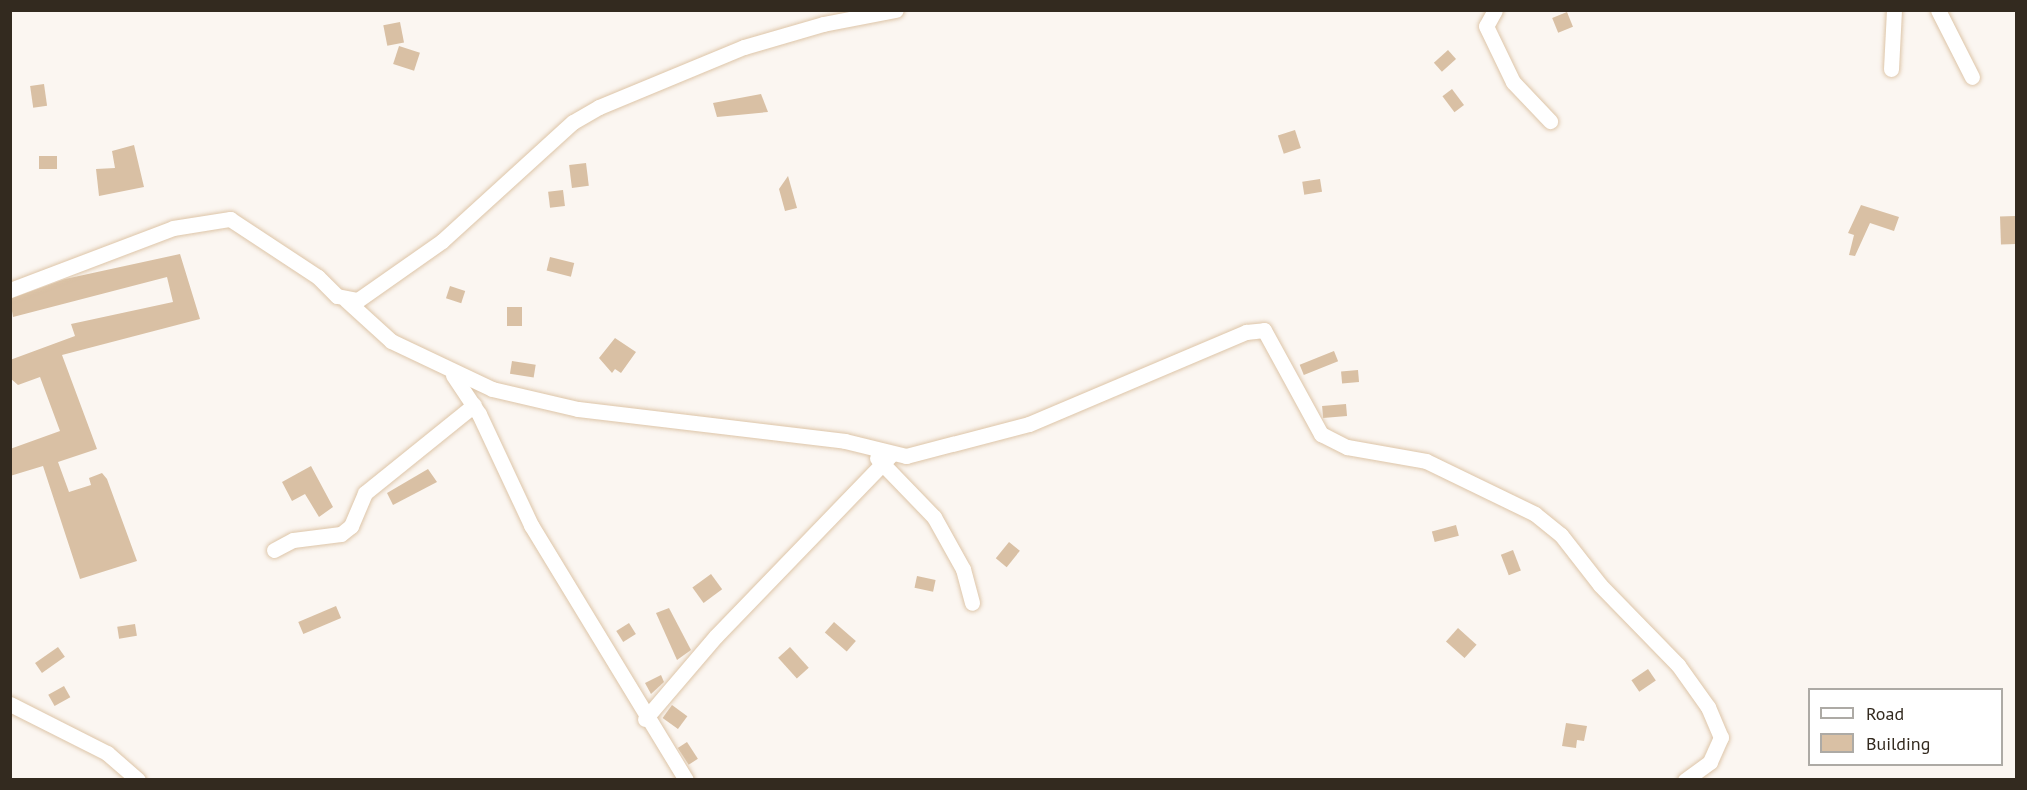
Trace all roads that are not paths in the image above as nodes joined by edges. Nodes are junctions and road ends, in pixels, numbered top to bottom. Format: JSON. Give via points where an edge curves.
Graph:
{"nodes":[{"id":1,"x":896,"y":10,"type":"edge"},
{"id":2,"x":1495,"y":10,"type":"edge"},
{"id":3,"x":1894,"y":10,"type":"edge"},
{"id":4,"x":1938,"y":10,"type":"edge"},
{"id":5,"x":1892,"y":69,"type":"dead end"},
{"id":6,"x":1972,"y":77,"type":"dead end"},
{"id":7,"x":1550,"y":121,"type":"dead end"},
{"id":8,"x":10,"y":290,"type":"edge"},
{"id":9,"x":346,"y":300,"type":"junction"},
{"id":10,"x":453,"y":375,"type":"junction"},
{"id":11,"x":474,"y":405,"type":"junction"},
{"id":12,"x":887,"y":460,"type":"junction"},
{"id":13,"x":274,"y":550,"type":"dead end"},
{"id":14,"x":972,"y":603,"type":"dead end"},
{"id":15,"x":10,"y":704,"type":"edge"},
{"id":16,"x":645,"y":719,"type":"junction"},
{"id":17,"x":138,"y":780,"type":"edge"},
{"id":18,"x":686,"y":780,"type":"edge"},
{"id":19,"x":1685,"y":780,"type":"edge"}],
"edges":[{"from":1,"to":9,"type":"street","via":[[776,36],[599,107],[573,122],[442,241],[363,298]]},
{"from":2,"to":7,"type":"street","via":[[1486,26],[1513,82]]},
{"from":3,"to":5,"type":"street"},
{"from":4,"to":6,"type":"street"},
{"from":8,"to":9,"type":"street","via":[[173,228],[230,219]]},
{"from":9,"to":10,"type":"street","via":[[391,340]]},
{"from":10,"to":11,"type":"street"},
{"from":10,"to":12,"type":"street","via":[[578,409],[845,441],[871,449]]},
{"from":11,"to":13,"type":"street","via":[[365,493],[351,526],[341,534],[293,540]]},
{"from":11,"to":16,"type":"street","via":[[531,525],[629,679]]},
{"from":12,"to":14,"type":"street","via":[[934,517],[963,569]]},
{"from":12,"to":16,"type":"street","via":[[716,636]]},
{"from":12,"to":19,"type":"street","via":[[1029,424],[1246,332],[1264,330],[1321,434],[1347,447],[1426,461],[1534,514],[1569,543],[1600,585],[1678,665],[1708,707],[1721,737],[1710,762]]},
{"from":15,"to":17,"type":"street","via":[[107,753]]},
{"from":16,"to":18,"type":"street"}]}
